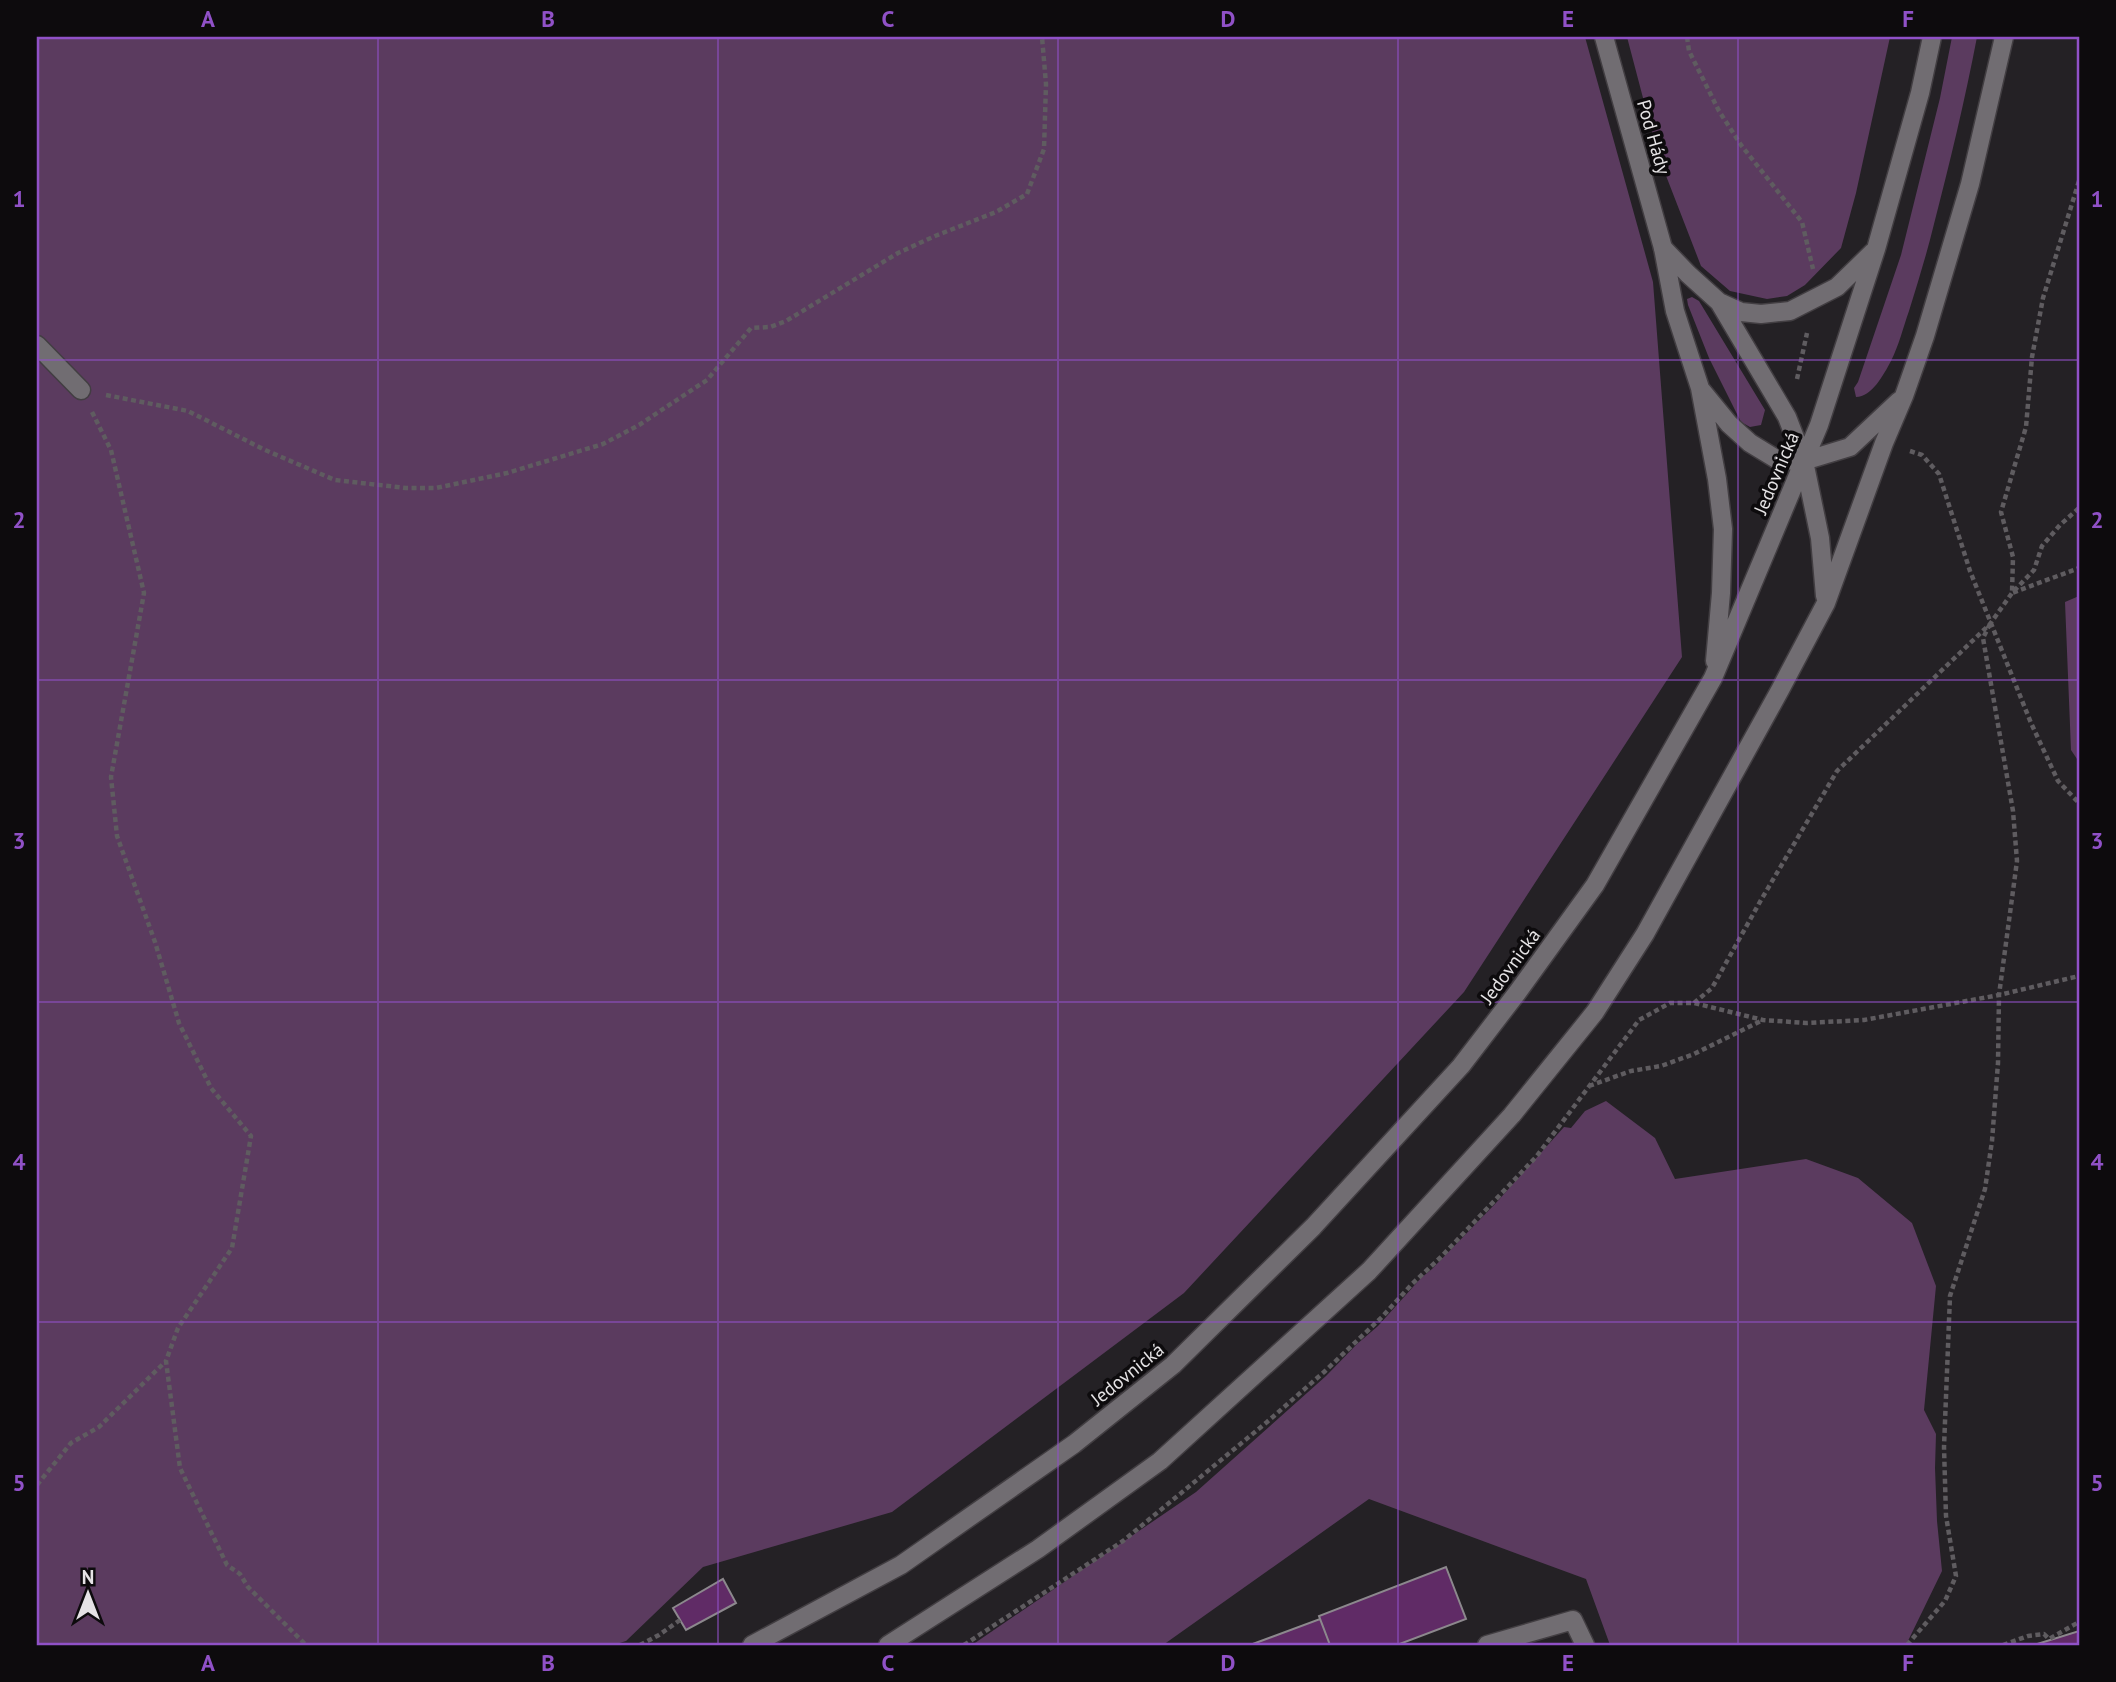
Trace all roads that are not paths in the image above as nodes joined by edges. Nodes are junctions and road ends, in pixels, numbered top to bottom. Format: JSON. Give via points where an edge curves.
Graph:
{"nodes":[{"id":1,"x":1604,"y":37,"type":"edge"},
{"id":2,"x":1932,"y":37,"type":"edge"},
{"id":3,"x":2004,"y":37,"type":"edge"},
{"id":4,"x":1663,"y":248,"type":"junction"},
{"id":5,"x":1876,"y":249,"type":"junction"},
{"id":6,"x":1719,"y":302,"type":"junction"},
{"id":7,"x":37,"y":345,"type":"edge"},
{"id":8,"x":1700,"y":388,"type":"junction"},
{"id":9,"x":81,"y":390,"type":"road end"},
{"id":10,"x":1904,"y":396,"type":"junction"},
{"id":11,"x":1804,"y":461,"type":"junction"},
{"id":12,"x":1826,"y":603,"type":"junction"},
{"id":13,"x":1713,"y":678,"type":"junction"},
{"id":14,"x":752,"y":1645,"type":"edge"},
{"id":15,"x":887,"y":1645,"type":"edge"},
{"id":16,"x":1488,"y":1645,"type":"edge"},
{"id":17,"x":1585,"y":1645,"type":"edge"}],
"edges":[{"from":1,"to":4,"type":"main road","name":"Pod Hády"},
{"from":2,"to":5,"type":"main road","name":"Jedovnická"},
{"from":3,"to":10,"type":"main road","via":[[1970,184]]},
{"from":4,"to":6,"type":"main road"},
{"from":4,"to":8,"type":"main road","name":"Pod Hády","via":[[1675,311]]},
{"from":5,"to":6,"type":"main road","via":[[1837,287],[1790,311],[1741,312]]},
{"from":5,"to":11,"type":"main road","name":"Jedovnická"},
{"from":6,"to":11,"type":"main road","via":[[1787,417]]},
{"from":7,"to":9,"type":"main road"},
{"from":8,"to":11,"type":"main road","via":[[1750,443],[1778,460]]},
{"from":8,"to":13,"type":"main road","via":[[1723,529]]},
{"from":10,"to":11,"type":"main road","via":[[1850,447]]},
{"from":10,"to":12,"type":"main road"},
{"from":11,"to":12,"type":"main road","via":[[1820,538]]},
{"from":11,"to":13,"type":"main road","name":"Jedovnická"},
{"from":12,"to":15,"type":"main road","via":[[1645,934],[1595,1012],[1512,1115],[1369,1271],[1160,1461],[1038,1549]]},
{"from":13,"to":14,"type":"main road","name":"Jedovnická","via":[[1595,885],[1517,993],[1461,1066],[1313,1227],[1172,1365],[1074,1444],[901,1564]]},
{"from":16,"to":17,"type":"main road","via":[[1573,1620]]}]}
